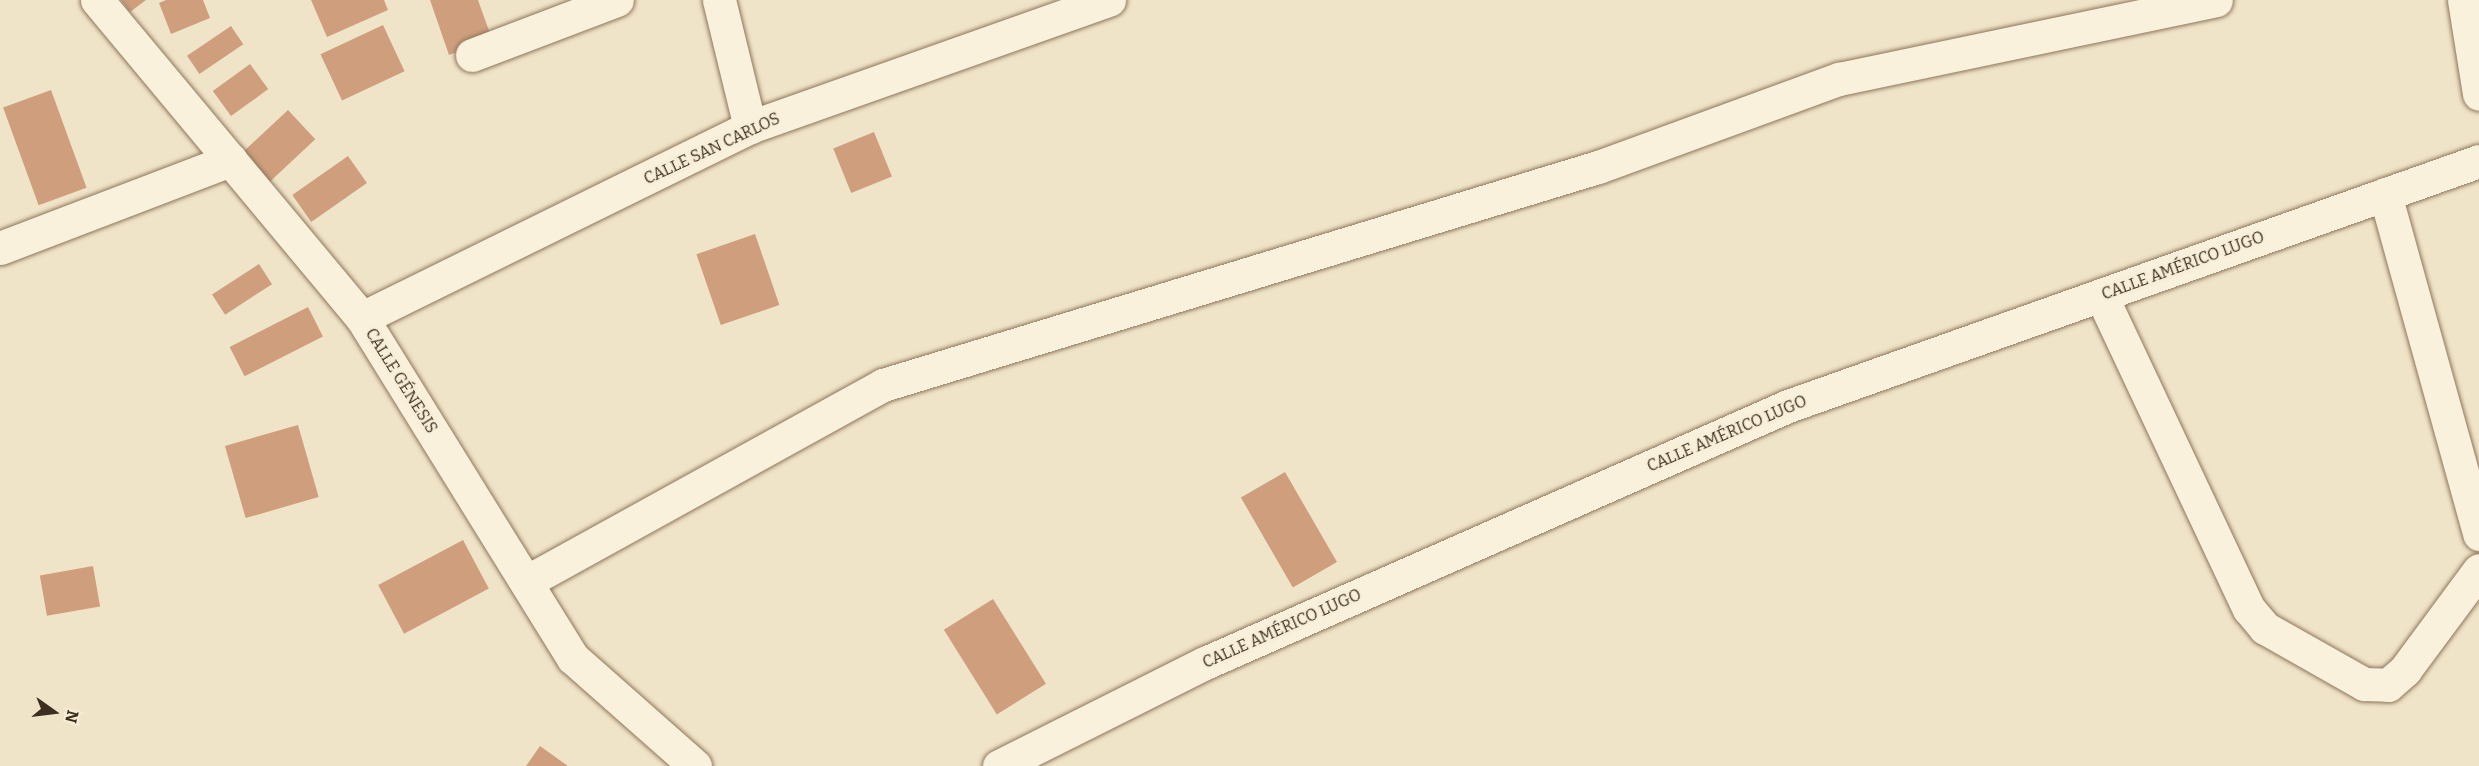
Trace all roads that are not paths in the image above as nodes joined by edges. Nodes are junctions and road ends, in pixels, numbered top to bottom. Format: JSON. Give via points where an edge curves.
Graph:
{"nodes":[{"id":1,"x":97,"y":0,"type":"edge"},
{"id":2,"x":617,"y":0,"type":"edge"},
{"id":3,"x":719,"y":0,"type":"edge"},
{"id":4,"x":1109,"y":0,"type":"edge"},
{"id":5,"x":2216,"y":0,"type":"edge"},
{"id":6,"x":2464,"y":0,"type":"edge"},
{"id":7,"x":472,"y":55,"type":"dead end"},
{"id":8,"x":2479,"y":94,"type":"edge"},
{"id":9,"x":750,"y":127,"type":"junction"},
{"id":10,"x":231,"y":160,"type":"junction"},
{"id":11,"x":2479,"y":161,"type":"edge"},
{"id":12,"x":2385,"y":194,"type":"junction"},
{"id":13,"x":0,"y":248,"type":"edge"},
{"id":14,"x":2101,"y":296,"type":"junction"},
{"id":15,"x":362,"y":318,"type":"junction"},
{"id":16,"x":2479,"y":534,"type":"edge"},
{"id":17,"x":2479,"y":570,"type":"edge"},
{"id":18,"x":526,"y":582,"type":"junction"},
{"id":19,"x":695,"y":766,"type":"edge"},
{"id":20,"x":999,"y":766,"type":"edge"}],
"edges":[{"from":1,"to":10,"type":"street","name":"CALLE GÉNESIS"},
{"from":2,"to":7,"type":"street"},
{"from":3,"to":9,"type":"street"},
{"from":4,"to":9,"type":"street","name":"CALLE SAN CARLOS"},
{"from":5,"to":18,"type":"street","via":[[1839,79],[1598,167],[883,385]]},
{"from":6,"to":8,"type":"street"},
{"from":9,"to":15,"type":"street","name":"CALLE SAN CARLOS"},
{"from":10,"to":13,"type":"street"},
{"from":10,"to":15,"type":"street","name":"CALLE GÉNESIS"},
{"from":11,"to":12,"type":"street","name":"CALLE AMÉRICO LUGO"},
{"from":12,"to":14,"type":"street","name":"CALLE AMÉRICO LUGO"},
{"from":12,"to":16,"type":"street"},
{"from":14,"to":17,"type":"street","via":[[2249,609],[2265,628],[2364,684],[2388,686],[2405,670]]},
{"from":14,"to":20,"type":"street","name":"CALLE AMÉRICO LUGO","via":[[1788,406],[1205,663]]},
{"from":15,"to":18,"type":"street","name":"CALLE GÉNESIS"},
{"from":18,"to":19,"type":"street","name":"CALLE GÉNESIS","via":[[573,658]]}]}
